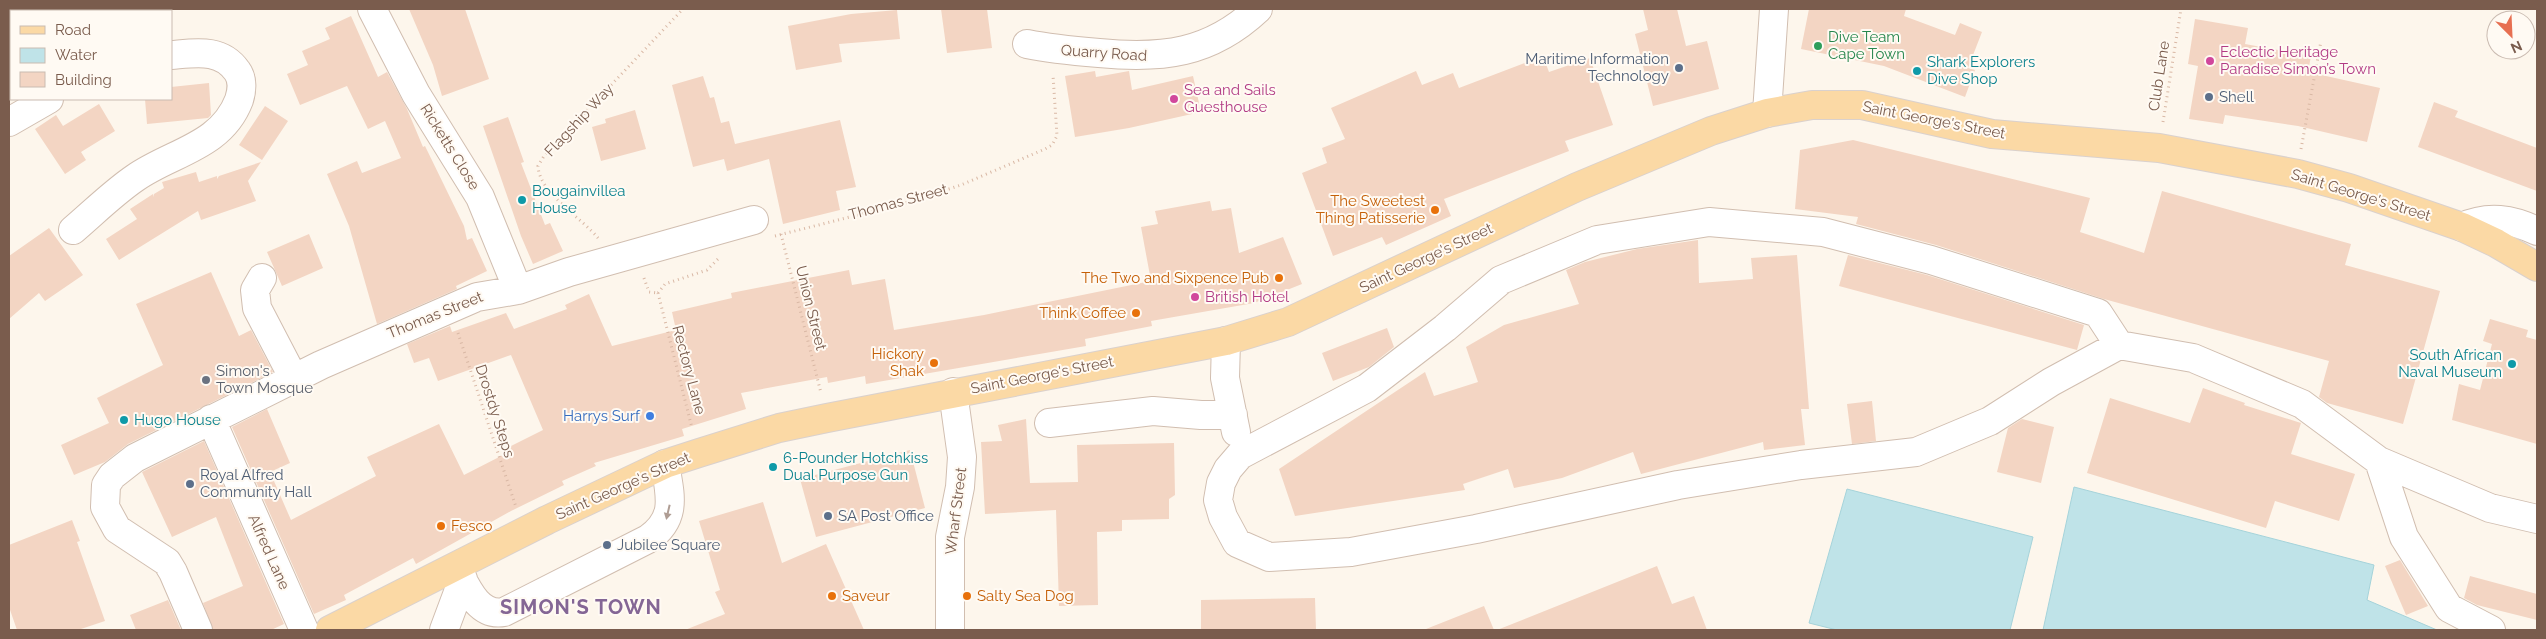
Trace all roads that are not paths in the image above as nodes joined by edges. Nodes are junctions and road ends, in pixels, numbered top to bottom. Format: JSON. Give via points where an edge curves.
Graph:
{"nodes":[{"id":1,"x":372,"y":9,"type":"edge"},
{"id":2,"x":1258,"y":9,"type":"edge"},
{"id":3,"x":1774,"y":9,"type":"edge"},
{"id":4,"x":1039,"y":47,"type":"road end"},
{"id":5,"x":172,"y":55,"type":"edge"},
{"id":6,"x":47,"y":100,"type":"edge"},
{"id":7,"x":1767,"y":113,"type":"junction"},
{"id":8,"x":9,"y":122,"type":"edge"},
{"id":9,"x":2462,"y":227,"type":"junction"},
{"id":10,"x":763,"y":229,"type":"road end"},
{"id":11,"x":73,"y":230,"type":"dead end"},
{"id":12,"x":2537,"y":231,"type":"edge"},
{"id":13,"x":2537,"y":267,"type":"edge"},
{"id":14,"x":262,"y":278,"type":"dead end"},
{"id":15,"x":518,"y":290,"type":"junction"},
{"id":16,"x":1226,"y":341,"type":"junction"},
{"id":17,"x":2119,"y":345,"type":"junction"},
{"id":18,"x":294,"y":378,"type":"junction"},
{"id":19,"x":953,"y":392,"type":"junction"},
{"id":20,"x":1233,"y":415,"type":"junction"},
{"id":21,"x":211,"y":419,"type":"junction"},
{"id":22,"x":1048,"y":422,"type":"dead end"},
{"id":23,"x":1240,"y":456,"type":"junction"},
{"id":24,"x":2379,"y":461,"type":"junction"},
{"id":25,"x":665,"y":464,"type":"junction"},
{"id":26,"x":2537,"y":518,"type":"edge"},
{"id":27,"x":460,"y":573,"type":"junction"},
{"id":28,"x":198,"y":630,"type":"edge"},
{"id":29,"x":304,"y":630,"type":"edge"},
{"id":30,"x":330,"y":630,"type":"edge"},
{"id":31,"x":444,"y":630,"type":"edge"},
{"id":32,"x":950,"y":630,"type":"edge"},
{"id":33,"x":2491,"y":630,"type":"edge"}],
"edges":[{"from":1,"to":15,"type":"street","name":"Ricketts Close","via":[[416,94],[480,197]]},
{"from":2,"to":4,"type":"street","name":"Quarry Road","via":[[1222,37],[1177,53],[1146,57]]},
{"from":3,"to":7,"type":"street"},
{"from":5,"to":11,"type":"street","via":[[216,54],[232,64],[242,83],[234,113],[222,129],[207,140],[133,179]]},
{"from":6,"to":8,"type":"street"},
{"from":7,"to":9,"type":"main road","name":"Saint George's Street","via":[[1812,104],[1862,105],[1992,134],[2159,148],[2298,174]]},
{"from":7,"to":16,"type":"main road","name":"Saint George's Street","via":[[1711,131],[1578,187],[1288,322]]},
{"from":9,"to":12,"type":"street","via":[[2475,221],[2503,219]]},
{"from":9,"to":13,"type":"main road","name":"Saint George's Street"},
{"from":10,"to":15,"type":"street","name":"Thomas Street","via":[[613,260]]},
{"from":14,"to":18,"type":"street","via":[[255,290],[257,308]]},
{"from":15,"to":18,"type":"street","name":"Thomas Street","via":[[467,301]]},
{"from":16,"to":19,"type":"main road","name":"Saint George's Street"},
{"from":16,"to":20,"type":"street","via":[[1225,378]]},
{"from":17,"to":23,"type":"street","via":[[2098,313],[1931,260],[1823,232],[1709,222],[1597,240],[1501,280],[1367,388]]},
{"from":17,"to":23,"type":"street","via":[[2051,382],[1990,421],[1916,452],[1801,465],[1678,485],[1352,552],[1269,557],[1237,543],[1218,500],[1221,483]]},
{"from":17,"to":24,"type":"street","via":[[2193,358],[2302,404]]},
{"from":18,"to":21,"type":"street","name":"Thomas Street"},
{"from":19,"to":25,"type":"main road","name":"Saint George's Street","via":[[779,428]]},
{"from":19,"to":32,"type":"street","name":"Wharf Street","via":[[962,457],[950,537]]},
{"from":20,"to":22,"type":"street","via":[[1201,416],[1153,411]]},
{"from":20,"to":23,"type":"street"},
{"from":21,"to":28,"type":"street","name":"Thomas Street","via":[[135,458],[106,485],[105,507],[117,529],[167,562]]},
{"from":21,"to":29,"type":"street","name":"Alfred Lane"},
{"from":24,"to":26,"type":"street","via":[[2490,508]]},
{"from":24,"to":33,"type":"street","via":[[2404,537],[2448,608]]},
{"from":25,"to":27,"type":"main road","name":"Saint George's Street","via":[[547,520]]},
{"from":25,"to":27,"type":"street","one_way":true,"via":[[669,509],[661,530],[648,539],[495,614],[483,609]]},
{"from":27,"to":30,"type":"main road","name":"Saint George's Street"},
{"from":27,"to":31,"type":"street"}]}
